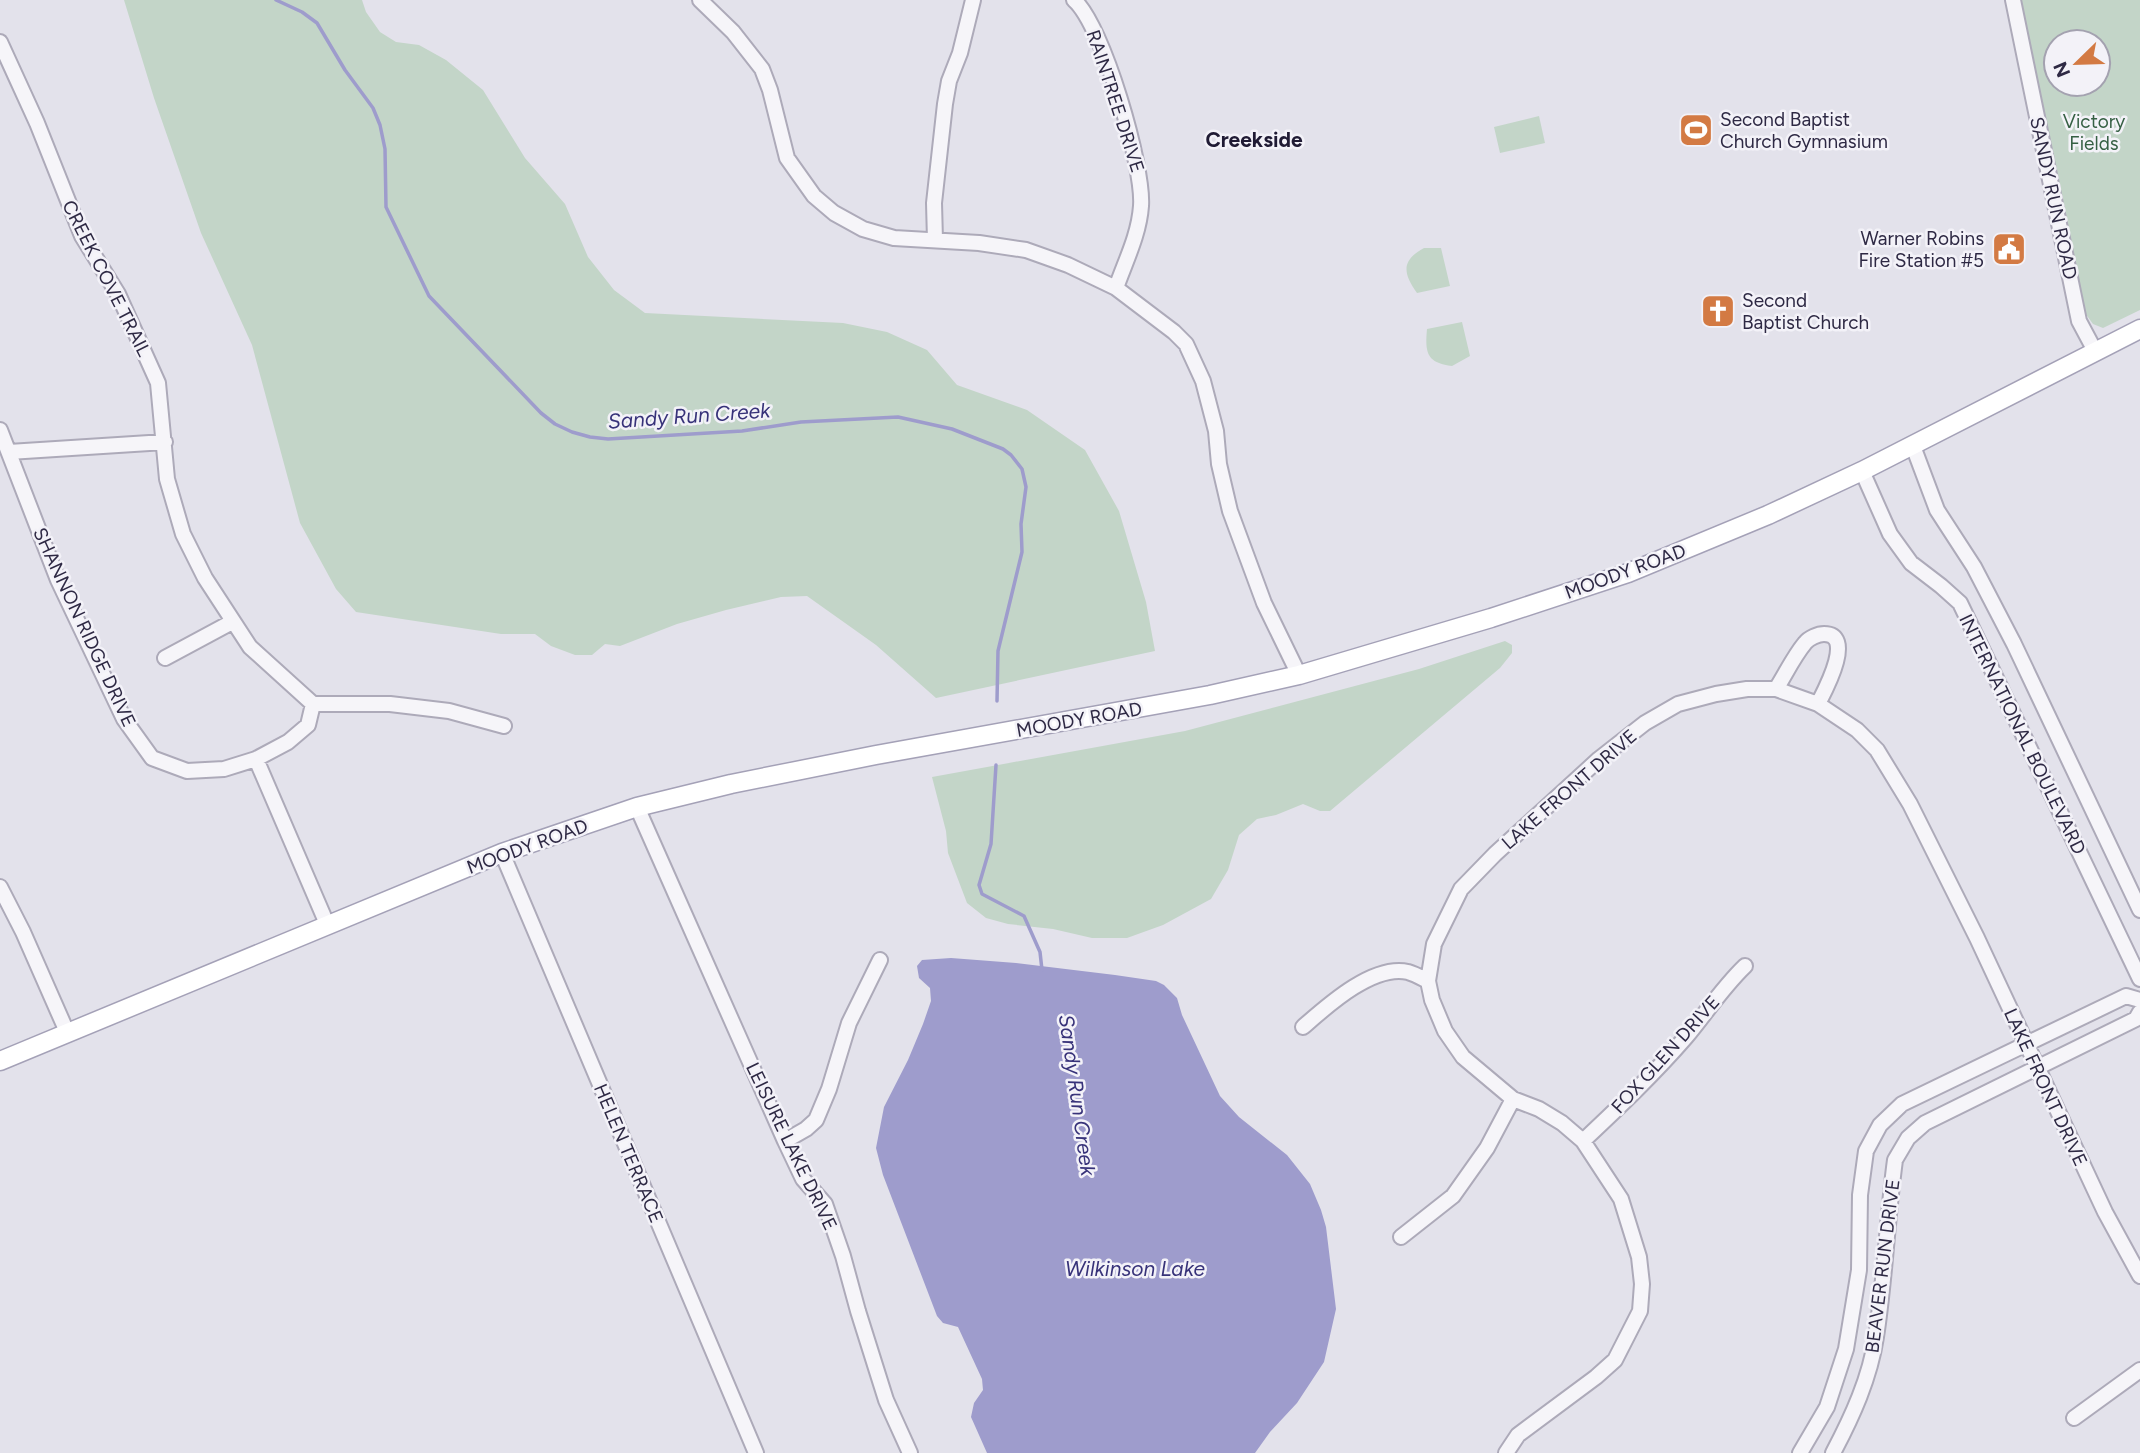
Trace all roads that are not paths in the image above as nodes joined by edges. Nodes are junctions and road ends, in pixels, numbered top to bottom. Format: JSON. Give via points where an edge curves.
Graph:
{"nodes":[{"id":1,"x":699,"y":0,"type":"edge"},
{"id":2,"x":973,"y":0,"type":"edge"},
{"id":3,"x":1074,"y":0,"type":"edge"},
{"id":4,"x":2013,"y":0,"type":"edge"},
{"id":5,"x":0,"y":42,"type":"edge"},
{"id":6,"x":935,"y":240,"type":"junction"},
{"id":7,"x":1116,"y":288,"type":"junction"},
{"id":8,"x":2140,"y":329,"type":"edge"},
{"id":9,"x":2095,"y":351,"type":"junction"},
{"id":10,"x":0,"y":430,"type":"edge"},
{"id":11,"x":165,"y":442,"type":"junction"},
{"id":12,"x":1913,"y":446,"type":"junction"},
{"id":13,"x":9,"y":452,"type":"junction"},
{"id":14,"x":1862,"y":471,"type":"junction"},
{"id":15,"x":232,"y":622,"type":"junction"},
{"id":16,"x":165,"y":659,"type":"dead end"},
{"id":17,"x":1298,"y":675,"type":"junction"},
{"id":18,"x":1776,"y":689,"type":"junction"},
{"id":19,"x":313,"y":704,"type":"junction"},
{"id":20,"x":1818,"y":704,"type":"junction"},
{"id":21,"x":504,"y":726,"type":"dead end"},
{"id":22,"x":256,"y":759,"type":"junction"},
{"id":23,"x":637,"y":807,"type":"junction"},
{"id":24,"x":502,"y":853,"type":"junction"},
{"id":25,"x":0,"y":887,"type":"edge"},
{"id":26,"x":2140,"y":910,"type":"edge"},
{"id":27,"x":327,"y":924,"type":"junction"},
{"id":28,"x":880,"y":960,"type":"dead end"},
{"id":29,"x":1745,"y":966,"type":"dead end"},
{"id":30,"x":2140,"y":979,"type":"edge"},
{"id":31,"x":1429,"y":981,"type":"junction"},
{"id":32,"x":2140,"y":1000,"type":"edge"},
{"id":33,"x":2140,"y":1012,"type":"edge"},
{"id":34,"x":1303,"y":1027,"type":"dead end"},
{"id":35,"x":67,"y":1032,"type":"junction"},
{"id":36,"x":2026,"y":1045,"type":"junction"},
{"id":37,"x":0,"y":1061,"type":"edge"},
{"id":38,"x":2037,"y":1067,"type":"junction"},
{"id":39,"x":1513,"y":1099,"type":"junction"},
{"id":40,"x":785,"y":1141,"type":"junction"},
{"id":41,"x":1583,"y":1141,"type":"junction"},
{"id":42,"x":1401,"y":1237,"type":"dead end"},
{"id":43,"x":2140,"y":1276,"type":"edge"},
{"id":44,"x":2140,"y":1370,"type":"edge"},
{"id":45,"x":1830,"y":1399,"type":"junction"},
{"id":46,"x":1855,"y":1408,"type":"junction"},
{"id":47,"x":2074,"y":1418,"type":"dead end"},
{"id":48,"x":757,"y":1453,"type":"edge"},
{"id":49,"x":910,"y":1453,"type":"edge"},
{"id":50,"x":1506,"y":1453,"type":"edge"},
{"id":51,"x":1800,"y":1453,"type":"edge"},
{"id":52,"x":1833,"y":1453,"type":"edge"}],
"edges":[{"from":1,"to":6,"type":"street","via":[[733,32],[762,69],[787,158],[814,196],[834,214],[863,229],[894,239]]},
{"from":2,"to":6,"type":"street","via":[[945,104],[934,203]]},
{"from":3,"to":7,"type":"street","name":"RAINTREE DRIVE","via":[[1098,37],[1142,183],[1136,234]]},
{"from":4,"to":9,"type":"street","name":"SANDY RUN ROAD","via":[[2080,321]]},
{"from":5,"to":11,"type":"street","name":"CREEK COVE TRAIL","via":[[82,236],[118,294],[158,383]]},
{"from":6,"to":7,"type":"street","via":[[1026,250]]},
{"from":7,"to":17,"type":"street","via":[[1174,332],[1194,360],[1216,431],[1230,511],[1264,603]]},
{"from":8,"to":9,"type":"main road","name":"MOODY ROAD"},
{"from":9,"to":12,"type":"main road","name":"MOODY ROAD"},
{"from":10,"to":13,"type":"street","name":"SHANNON RIDGE DRIVE"},
{"from":11,"to":13,"type":"street"},
{"from":11,"to":15,"type":"street","name":"CREEK COVE TRAIL","via":[[167,479],[183,534]]},
{"from":12,"to":14,"type":"main road","name":"MOODY ROAD"},
{"from":12,"to":26,"type":"street","name":"INTERNATIONAL BOULEVARD","via":[[1937,510],[2014,643]]},
{"from":13,"to":22,"type":"street","name":"SHANNON RIDGE DRIVE","via":[[64,593],[124,719],[152,758],[187,771],[224,769]]},
{"from":14,"to":17,"type":"main road","name":"MOODY ROAD","via":[[1628,573]]},
{"from":14,"to":30,"type":"street","name":"INTERNATIONAL BOULEVARD","via":[[1889,534],[1911,563],[1960,603]]},
{"from":15,"to":16,"type":"street"},
{"from":15,"to":19,"type":"street","name":"CREEK COVE TRAIL","via":[[257,655]]},
{"from":17,"to":23,"type":"main road","name":"MOODY ROAD","via":[[819,766]]},
{"from":18,"to":20,"type":"street","name":"LAKE FRONT DRIVE"},
{"from":18,"to":20,"type":"street","via":[[1806,642],[1829,635],[1839,650]]},
{"from":18,"to":31,"type":"street","name":"LAKE FRONT DRIVE","via":[[1747,689],[1678,704],[1599,759],[1461,890],[1434,944]]},
{"from":19,"to":21,"type":"street","via":[[390,704],[449,711]]},
{"from":19,"to":22,"type":"street","name":"SHANNON RIDGE DRIVE","via":[[308,725]]},
{"from":20,"to":36,"type":"street","name":"LAKE FRONT DRIVE","via":[[1870,743],[1903,793]]},
{"from":22,"to":27,"type":"street"},
{"from":23,"to":24,"type":"main road","name":"MOODY ROAD"},
{"from":23,"to":40,"type":"street","name":"LEISURE LAKE DRIVE"},
{"from":24,"to":27,"type":"main road","name":"MOODY ROAD"},
{"from":24,"to":48,"type":"street","name":"HELEN TERRACE"},
{"from":25,"to":35,"type":"street"},
{"from":27,"to":35,"type":"main road","name":"MOODY ROAD"},
{"from":28,"to":40,"type":"street","via":[[849,1023],[816,1119]]},
{"from":29,"to":41,"type":"street","name":"FOX GLEN DRIVE","via":[[1639,1088]]},
{"from":31,"to":34,"type":"street","via":[[1407,972],[1364,981]]},
{"from":31,"to":39,"type":"street","name":"LAKE FRONT DRIVE","via":[[1445,1031],[1463,1057]]},
{"from":32,"to":36,"type":"street","name":"BEAVER RUN DRIVE","via":[[2126,996]]},
{"from":33,"to":38,"type":"street","name":"BEAVER RUN DRIVE","via":[[2136,1019]]},
{"from":35,"to":37,"type":"main road","name":"MOODY ROAD"},
{"from":36,"to":38,"type":"street","name":"LAKE FRONT DRIVE"},
{"from":36,"to":45,"type":"street","name":"BEAVER RUN DRIVE","via":[[1902,1104],[1880,1125],[1866,1152],[1859,1269],[1846,1349]]},
{"from":38,"to":43,"type":"street","name":"LAKE FRONT DRIVE"},
{"from":38,"to":46,"type":"street","name":"BEAVER RUN DRIVE","via":[[1925,1123],[1908,1138],[1895,1160],[1876,1339]]},
{"from":39,"to":41,"type":"street","name":"LAKE FRONT DRIVE","via":[[1539,1109]]},
{"from":39,"to":42,"type":"street","via":[[1488,1148],[1454,1196]]},
{"from":40,"to":49,"type":"street","name":"LEISURE LAKE DRIVE","via":[[803,1179],[825,1204],[886,1400]]},
{"from":41,"to":50,"type":"street","name":"LAKE FRONT DRIVE","via":[[1621,1199],[1639,1257],[1640,1311],[1615,1360],[1518,1435]]},
{"from":44,"to":47,"type":"street"},
{"from":45,"to":46,"type":"street"},
{"from":45,"to":51,"type":"street","name":"BEAVER RUN DRIVE"},
{"from":46,"to":52,"type":"street","name":"BEAVER RUN DRIVE"}]}
